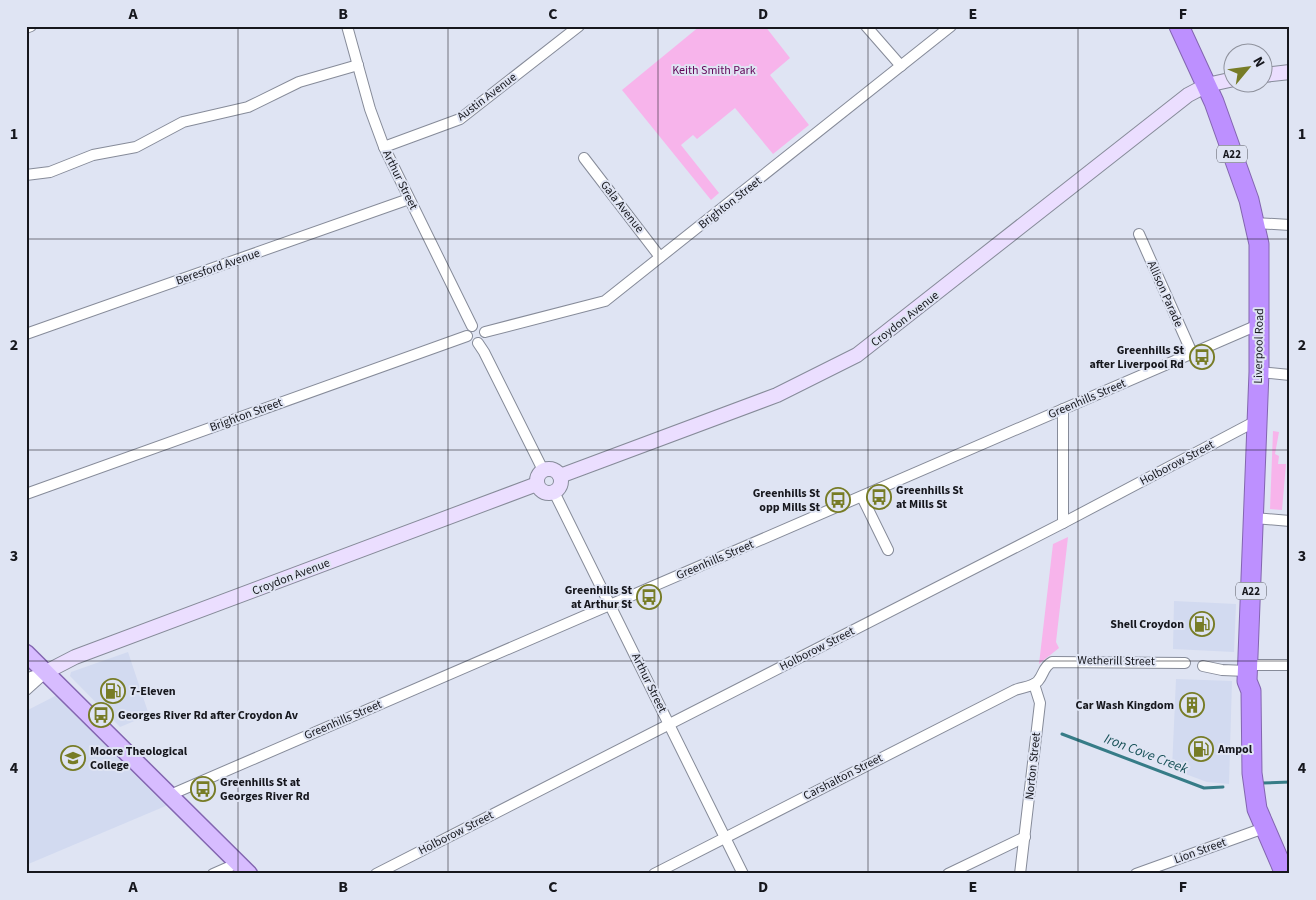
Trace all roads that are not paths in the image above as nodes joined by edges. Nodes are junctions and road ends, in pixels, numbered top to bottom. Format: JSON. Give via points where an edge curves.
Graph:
{"nodes":[{"id":1,"x":32,"y":26,"type":"edge"},
{"id":2,"x":347,"y":26,"type":"edge"},
{"id":3,"x":579,"y":26,"type":"edge"},
{"id":4,"x":866,"y":26,"type":"edge"},
{"id":5,"x":951,"y":26,"type":"edge"},
{"id":6,"x":1179,"y":26,"type":"edge"},
{"id":7,"x":26,"y":28,"type":"edge"},
{"id":8,"x":358,"y":65,"type":"junction"},
{"id":9,"x":901,"y":66,"type":"junction"},
{"id":10,"x":1290,"y":72,"type":"edge"},
{"id":11,"x":1274,"y":74,"type":"edge"},
{"id":12,"x":1224,"y":82,"type":"edge"},
{"id":13,"x":1207,"y":86,"type":"junction"},
{"id":14,"x":384,"y":147,"type":"junction"},
{"id":15,"x":584,"y":158,"type":"dead end"},
{"id":16,"x":26,"y":175,"type":"edge"},
{"id":17,"x":409,"y":200,"type":"junction"},
{"id":18,"x":1255,"y":223,"type":"junction"},
{"id":19,"x":1290,"y":225,"type":"edge"},
{"id":20,"x":1139,"y":234,"type":"dead end"},
{"id":21,"x":660,"y":257,"type":"junction"},
{"id":22,"x":1260,"y":324,"type":"junction"},
{"id":23,"x":472,"y":326,"type":"junction"},
{"id":24,"x":485,"y":332,"type":"junction"},
{"id":25,"x":26,"y":334,"type":"edge"},
{"id":26,"x":467,"y":336,"type":"junction"},
{"id":27,"x":478,"y":343,"type":"junction"},
{"id":28,"x":1192,"y":354,"type":"junction"},
{"id":29,"x":1259,"y":372,"type":"junction"},
{"id":30,"x":1290,"y":375,"type":"edge"},
{"id":31,"x":1063,"y":409,"type":"junction"},
{"id":32,"x":1256,"y":421,"type":"junction"},
{"id":33,"x":543,"y":470,"type":"junction"},
{"id":34,"x":560,"y":476,"type":"junction"},
{"id":35,"x":537,"y":484,"type":"junction"},
{"id":36,"x":554,"y":492,"type":"junction"},
{"id":37,"x":26,"y":494,"type":"edge"},
{"id":38,"x":862,"y":497,"type":"junction"},
{"id":39,"x":1254,"y":518,"type":"junction"},
{"id":40,"x":1290,"y":521,"type":"edge"},
{"id":41,"x":1063,"y":523,"type":"junction"},
{"id":42,"x":888,"y":550,"type":"dead end"},
{"id":43,"x":610,"y":606,"type":"junction"},
{"id":44,"x":26,"y":653,"type":"edge"},
{"id":45,"x":1185,"y":663,"type":"dead end"},
{"id":46,"x":1290,"y":665,"type":"edge"},
{"id":47,"x":1203,"y":666,"type":"dead end"},
{"id":48,"x":46,"y":672,"type":"junction"},
{"id":49,"x":1248,"y":672,"type":"junction"},
{"id":50,"x":26,"y":679,"type":"edge"},
{"id":51,"x":1034,"y":684,"type":"junction"},
{"id":52,"x":26,"y":690,"type":"edge"},
{"id":53,"x":669,"y":724,"type":"junction"},
{"id":54,"x":170,"y":795,"type":"junction"},
{"id":55,"x":1260,"y":829,"type":"junction"},
{"id":56,"x":725,"y":837,"type":"junction"},
{"id":57,"x":1025,"y":837,"type":"junction"},
{"id":58,"x":1283,"y":867,"type":"edge"},
{"id":59,"x":243,"y":868,"type":"edge"},
{"id":60,"x":213,"y":874,"type":"edge"},
{"id":61,"x":376,"y":874,"type":"edge"},
{"id":62,"x":654,"y":874,"type":"edge"},
{"id":63,"x":743,"y":874,"type":"edge"},
{"id":64,"x":948,"y":874,"type":"edge"},
{"id":65,"x":1020,"y":874,"type":"edge"},
{"id":66,"x":1136,"y":874,"type":"edge"}],
"edges":[{"from":1,"to":7,"type":"street"},
{"from":2,"to":8,"type":"street","name":"Arthur Street"},
{"from":3,"to":14,"type":"street","name":"Austin Avenue","via":[[460,120]]},
{"from":4,"to":9,"type":"street"},
{"from":5,"to":9,"type":"street","name":"Brighton Street"},
{"from":6,"to":13,"type":"highway","name":"Liverpool Road","number":"A22"},
{"from":8,"to":14,"type":"street","name":"Arthur Street"},
{"from":8,"to":16,"type":"street","via":[[299,82],[248,107],[184,122],[136,147],[93,155],[50,172]]},
{"from":9,"to":21,"type":"street","name":"Brighton Street"},
{"from":10,"to":11,"type":"street"},
{"from":12,"to":13,"type":"street","name":"Croydon Avenue"},
{"from":13,"to":18,"type":"highway","name":"Liverpool Road","number":"A22"},
{"from":13,"to":34,"type":"street","name":"Croydon Avenue","via":[[1188,95],[1138,133],[857,356],[777,395]]},
{"from":14,"to":17,"type":"street","name":"Arthur Street"},
{"from":15,"to":21,"type":"street","name":"Gala Avenue"},
{"from":17,"to":23,"type":"street","name":"Arthur Street"},
{"from":17,"to":25,"type":"street","name":"Beresford Avenue"},
{"from":18,"to":19,"type":"street"},
{"from":18,"to":22,"type":"highway","name":"Liverpool Road","number":"A22","via":[[1260,266]]},
{"from":20,"to":28,"type":"street","name":"Allison Parade"},
{"from":21,"to":24,"type":"street","name":"Brighton Street","via":[[605,301]]},
{"from":22,"to":28,"type":"street","name":"Greenhills Street"},
{"from":22,"to":29,"type":"highway","name":"Liverpool Road","number":"A22"},
{"from":23,"to":24,"type":"street","via":[[479,325]]},
{"from":23,"to":26,"type":"street","via":[[467,330]]},
{"from":24,"to":27,"type":"street","via":[[483,340]]},
{"from":26,"to":27,"type":"street"},
{"from":26,"to":37,"type":"street","name":"Brighton Street"},
{"from":27,"to":33,"type":"street"},
{"from":28,"to":31,"type":"street","name":"Greenhills Street"},
{"from":29,"to":30,"type":"street"},
{"from":29,"to":32,"type":"highway","name":"Liverpool Road","number":"A22"},
{"from":31,"to":38,"type":"street","name":"Greenhills Street"},
{"from":31,"to":41,"type":"street"},
{"from":32,"to":39,"type":"highway","name":"Liverpool Road","number":"A22"},
{"from":32,"to":41,"type":"street","name":"Holborow Street"},
{"from":33,"to":34,"type":"street","via":[[551,469]]},
{"from":33,"to":35,"type":"street","via":[[538,475]]},
{"from":34,"to":36,"type":"street","via":[[559,487]]},
{"from":35,"to":36,"type":"street","via":[[542,491]]},
{"from":35,"to":48,"type":"street","name":"Croydon Avenue","via":[[75,657]]},
{"from":36,"to":43,"type":"street","name":"Arthur Street"},
{"from":38,"to":42,"type":"street"},
{"from":38,"to":43,"type":"street","name":"Greenhills Street"},
{"from":39,"to":40,"type":"street"},
{"from":39,"to":49,"type":"highway","name":"Liverpool Road","number":"A22"},
{"from":41,"to":53,"type":"street","name":"Holborow Street"},
{"from":43,"to":53,"type":"street","name":"Arthur Street"},
{"from":43,"to":54,"type":"street","name":"Greenhills Street"},
{"from":44,"to":48,"type":"main road"},
{"from":45,"to":51,"type":"street","name":"Wetherill Street","via":[[1065,660],[1047,664]]},
{"from":46,"to":49,"type":"street"},
{"from":47,"to":49,"type":"street"},
{"from":48,"to":50,"type":"street","name":"Croydon Avenue"},
{"from":48,"to":52,"type":"street","name":"Croydon Avenue"},
{"from":48,"to":54,"type":"main road"},
{"from":49,"to":55,"type":"highway","name":"Liverpool Road","number":"A22","via":[[1252,778]]},
{"from":51,"to":56,"type":"street","name":"Carshalton Street","via":[[1016,690]]},
{"from":51,"to":57,"type":"street","name":"Norton Street","via":[[1040,702]]},
{"from":53,"to":56,"type":"street","name":"Arthur Street"},
{"from":53,"to":61,"type":"street","name":"Holborow Street"},
{"from":54,"to":59,"type":"main road"},
{"from":55,"to":58,"type":"highway","name":"Liverpool Road","number":"A22"},
{"from":55,"to":66,"type":"street","name":"Lion Street"},
{"from":56,"to":62,"type":"street","name":"Carshalton Street"},
{"from":56,"to":63,"type":"street","name":"Arthur Street"},
{"from":57,"to":64,"type":"street"},
{"from":57,"to":65,"type":"street","name":"Norton Street"},
{"from":59,"to":60,"type":"street"}]}
